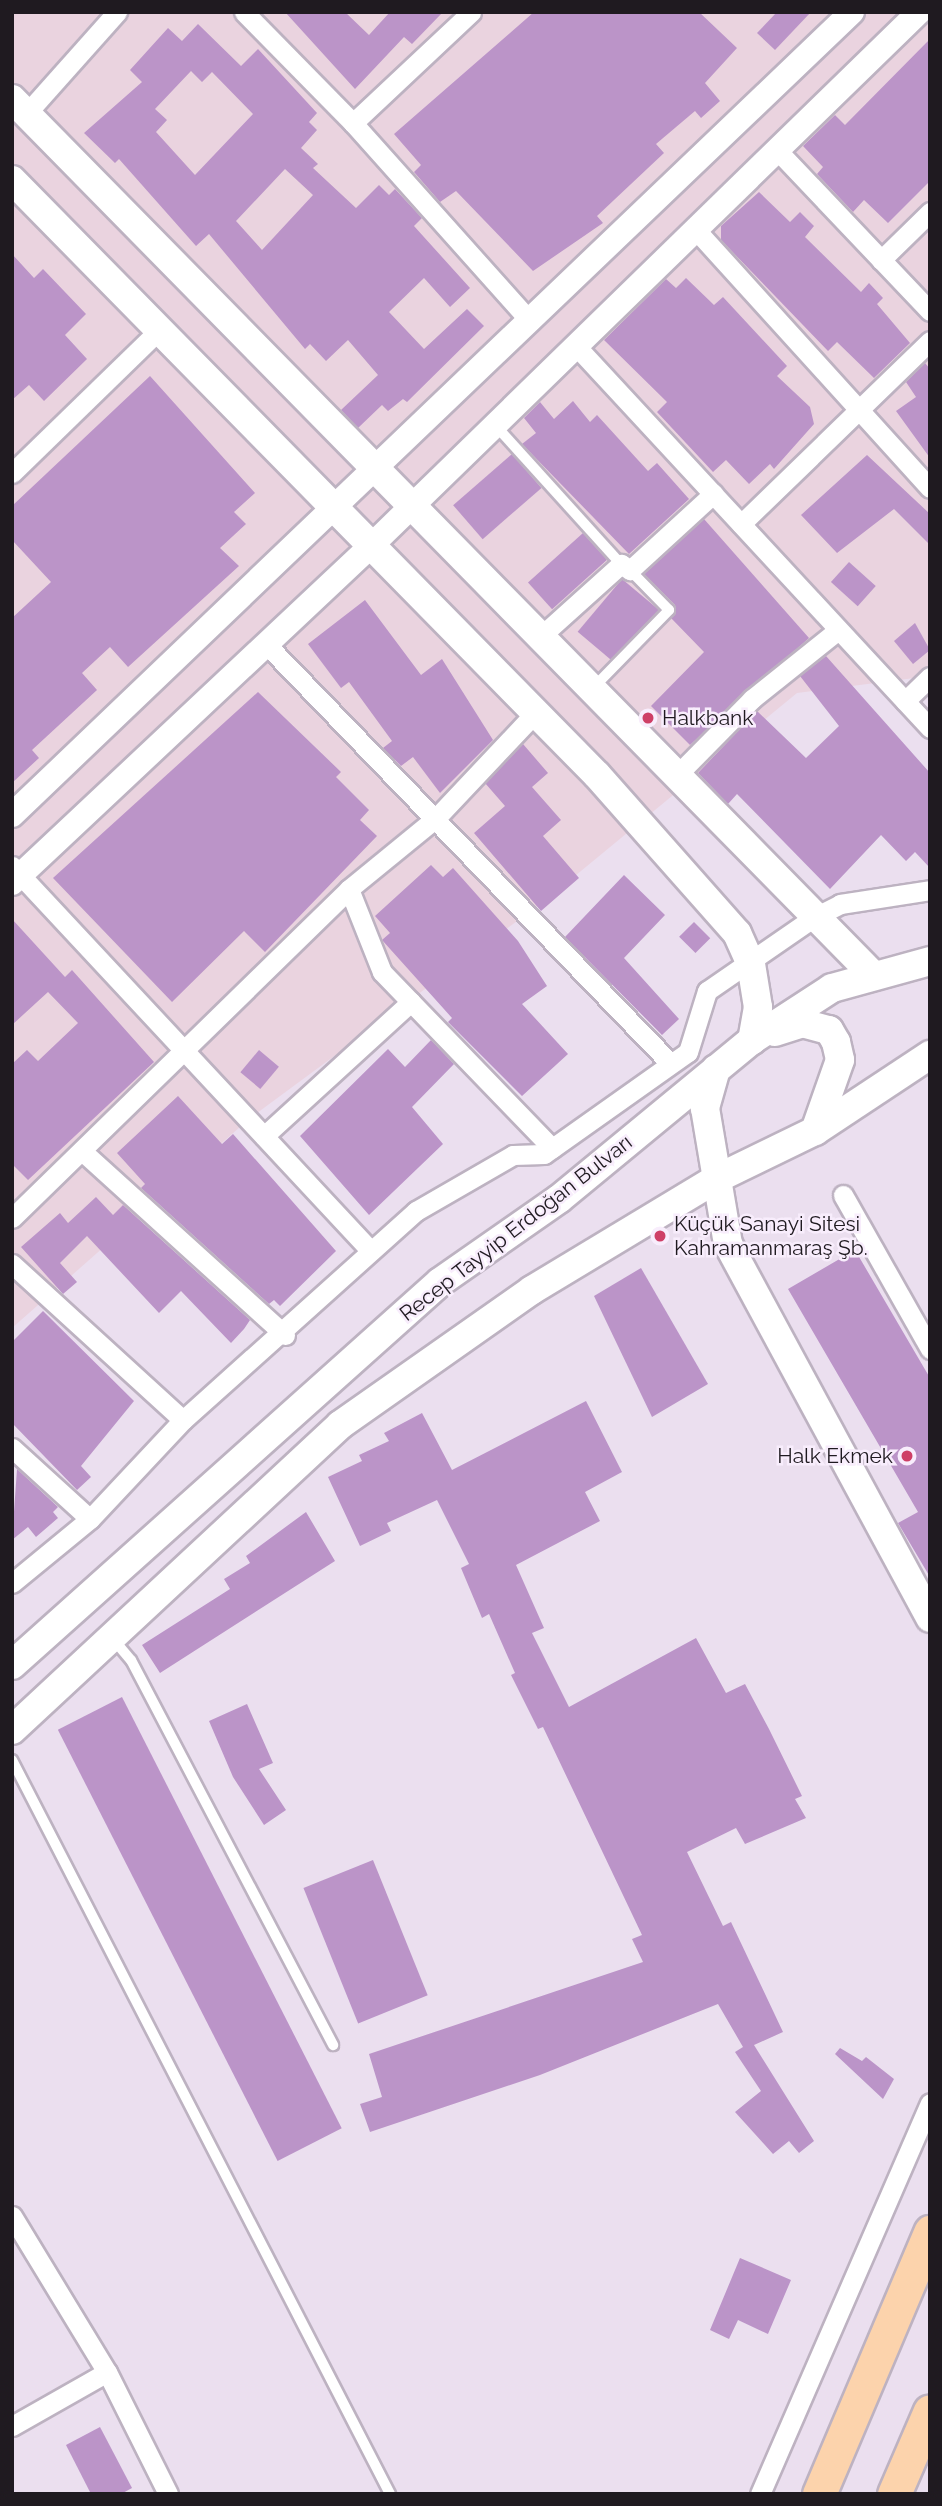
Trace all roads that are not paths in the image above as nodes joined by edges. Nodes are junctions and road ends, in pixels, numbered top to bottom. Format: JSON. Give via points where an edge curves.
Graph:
{"nodes":[{"id":1,"x":117,"y":12,"type":"edge"},
{"id":2,"x":244,"y":12,"type":"edge"},
{"id":3,"x":471,"y":12,"type":"edge"},
{"id":4,"x":852,"y":12,"type":"edge"},
{"id":5,"x":919,"y":12,"type":"edge"},
{"id":6,"x":19,"y":107,"type":"edge"},
{"id":7,"x":353,"y":123,"type":"junction"},
{"id":8,"x":778,"y":150,"type":"junction"},
{"id":9,"x":12,"y":180,"type":"edge"},
{"id":10,"x":930,"y":212,"type":"edge"},
{"id":11,"x":696,"y":230,"type":"junction"},
{"id":12,"x":881,"y":260,"type":"junction"},
{"id":13,"x":930,"y":311,"type":"edge"},
{"id":14,"x":530,"y":321,"type":"junction"},
{"id":15,"x":160,"y":329,"type":"junction"},
{"id":16,"x":930,"y":341,"type":"edge"},
{"id":17,"x":576,"y":346,"type":"junction"},
{"id":18,"x":859,"y":410,"type":"junction"},
{"id":19,"x":495,"y":424,"type":"junction"},
{"id":20,"x":15,"y":465,"type":"edge"},
{"id":21,"x":376,"y":467,"type":"junction"},
{"id":22,"x":930,"y":488,"type":"edge"},
{"id":23,"x":713,"y":494,"type":"junction"},
{"id":24,"x":413,"y":504,"type":"junction"},
{"id":25,"x":335,"y":509,"type":"junction"},
{"id":26,"x":741,"y":524,"type":"junction"},
{"id":27,"x":372,"y":545,"type":"junction"},
{"id":28,"x":625,"y":567,"type":"junction"},
{"id":29,"x":838,"y":630,"type":"junction"},
{"id":30,"x":541,"y":635,"type":"junction"},
{"id":31,"x":266,"y":644,"type":"junction"},
{"id":32,"x":930,"y":677,"type":"edge"},
{"id":33,"x":592,"y":688,"type":"junction"},
{"id":34,"x":905,"y":701,"type":"junction"},
{"id":35,"x":534,"y":714,"type":"junction"},
{"id":36,"x":930,"y":728,"type":"edge"},
{"id":37,"x":677,"y":775,"type":"junction"},
{"id":38,"x":12,"y":815,"type":"edge"},
{"id":39,"x":436,"y":817,"type":"junction"},
{"id":40,"x":15,"y":874,"type":"edge"},
{"id":41,"x":349,"y":889,"type":"junction"},
{"id":42,"x":930,"y":890,"type":"edge"},
{"id":43,"x":813,"y":918,"type":"junction"},
{"id":44,"x":930,"y":961,"type":"edge"},
{"id":45,"x":751,"y":964,"type":"junction"},
{"id":46,"x":873,"y":975,"type":"junction"},
{"id":47,"x":411,"y":1002,"type":"junction"},
{"id":48,"x":752,"y":1040,"type":"junction"},
{"id":49,"x":189,"y":1051,"type":"junction"},
{"id":50,"x":930,"y":1055,"type":"edge"},
{"id":51,"x":671,"y":1064,"type":"junction"},
{"id":52,"x":716,"y":1069,"type":"junction"},
{"id":53,"x":815,"y":1131,"type":"junction"},
{"id":54,"x":264,"y":1136,"type":"junction"},
{"id":55,"x":552,"y":1148,"type":"junction"},
{"id":56,"x":82,"y":1151,"type":"junction"},
{"id":57,"x":718,"y":1178,"type":"junction"},
{"id":58,"x":843,"y":1195,"type":"dead end"},
{"id":59,"x":15,"y":1208,"type":"edge"},
{"id":60,"x":370,"y":1250,"type":"junction"},
{"id":61,"x":12,"y":1264,"type":"edge"},
{"id":62,"x":285,"y":1335,"type":"junction"},
{"id":63,"x":930,"y":1349,"type":"edge"},
{"id":64,"x":183,"y":1420,"type":"junction"},
{"id":65,"x":12,"y":1448,"type":"edge"},
{"id":66,"x":90,"y":1519,"type":"junction"},
{"id":67,"x":12,"y":1583,"type":"edge"},
{"id":68,"x":930,"y":1618,"type":"edge"},
{"id":69,"x":111,"y":1637,"type":"junction"},
{"id":70,"x":12,"y":1665,"type":"edge"},
{"id":71,"x":12,"y":1730,"type":"edge"},
{"id":72,"x":12,"y":1760,"type":"edge"},
{"id":73,"x":333,"y":2045,"type":"dead end"},
{"id":74,"x":930,"y":2103,"type":"edge"},
{"id":75,"x":12,"y":2216,"type":"edge"},
{"id":76,"x":930,"y":2232,"type":"edge"},
{"id":77,"x":107,"y":2372,"type":"junction"},
{"id":78,"x":930,"y":2411,"type":"edge"},
{"id":79,"x":12,"y":2426,"type":"edge"},
{"id":80,"x":168,"y":2494,"type":"edge"},
{"id":81,"x":390,"y":2494,"type":"edge"},
{"id":82,"x":760,"y":2494,"type":"edge"},
{"id":83,"x":819,"y":2494,"type":"edge"},
{"id":84,"x":894,"y":2494,"type":"edge"}],
"edges":[{"from":1,"to":6,"type":"street"},
{"from":2,"to":7,"type":"street"},
{"from":3,"to":7,"type":"street"},
{"from":4,"to":14,"type":"street"},
{"from":5,"to":8,"type":"street"},
{"from":6,"to":21,"type":"main road"},
{"from":7,"to":14,"type":"street"},
{"from":8,"to":11,"type":"street"},
{"from":8,"to":12,"type":"street"},
{"from":9,"to":15,"type":"main road"},
{"from":10,"to":12,"type":"street"},
{"from":11,"to":17,"type":"street"},
{"from":11,"to":18,"type":"street"},
{"from":12,"to":13,"type":"street"},
{"from":14,"to":21,"type":"street"},
{"from":15,"to":20,"type":"street"},
{"from":15,"to":25,"type":"main road"},
{"from":16,"to":18,"type":"street"},
{"from":17,"to":19,"type":"street"},
{"from":17,"to":23,"type":"street"},
{"from":18,"to":22,"type":"street"},
{"from":18,"to":26,"type":"street"},
{"from":19,"to":24,"type":"street"},
{"from":19,"to":28,"type":"lane"},
{"from":21,"to":24,"type":"main road"},
{"from":21,"to":25,"type":"street"},
{"from":23,"to":26,"type":"street"},
{"from":23,"to":28,"type":"street"},
{"from":24,"to":27,"type":"street"},
{"from":24,"to":30,"type":"main road"},
{"from":25,"to":27,"type":"main road"},
{"from":25,"to":38,"type":"street"},
{"from":26,"to":29,"type":"street"},
{"from":27,"to":31,"type":"street"},
{"from":27,"to":35,"type":"main road"},
{"from":28,"to":30,"type":"street"},
{"from":28,"to":33,"type":"lane","via":[[669,610]]},
{"from":29,"to":34,"type":"street"},
{"from":29,"to":37,"type":"street","via":[[752,699]]},
{"from":30,"to":33,"type":"main road"},
{"from":31,"to":39,"type":"street"},
{"from":31,"to":40,"type":"street"},
{"from":32,"to":34,"type":"street"},
{"from":33,"to":37,"type":"main road"},
{"from":34,"to":36,"type":"street"},
{"from":35,"to":39,"type":"street"},
{"from":35,"to":45,"type":"main road","via":[[737,933]]},
{"from":37,"to":43,"type":"main road"},
{"from":39,"to":41,"type":"street"},
{"from":39,"to":51,"type":"street"},
{"from":40,"to":49,"type":"street"},
{"from":41,"to":47,"type":"street","via":[[382,972]]},
{"from":41,"to":49,"type":"street"},
{"from":42,"to":43,"type":"street","via":[[840,904]]},
{"from":43,"to":45,"type":"street"},
{"from":43,"to":46,"type":"main road"},
{"from":44,"to":46,"type":"main road","name":"Recep Tayyip Erdoğan Bulvarı"},
{"from":45,"to":48,"type":"main road","via":[[758,1007]]},
{"from":45,"to":51,"type":"street","via":[[707,991],[688,1052]]},
{"from":46,"to":48,"type":"main road","name":"Recep Tayyip Erdoğan Bulvarı","via":[[832,988]]},
{"from":47,"to":54,"type":"street"},
{"from":47,"to":55,"type":"street"},
{"from":48,"to":52,"type":"main road","name":"Recep Tayyip Erdoğan Bulvarı"},
{"from":48,"to":53,"type":"main road","via":[[802,1023],[828,1030],[840,1060]]},
{"from":49,"to":54,"type":"street"},
{"from":49,"to":56,"type":"street"},
{"from":50,"to":53,"type":"main road"},
{"from":51,"to":55,"type":"street"},
{"from":52,"to":57,"type":"main road","via":[[705,1108]]},
{"from":52,"to":70,"type":"main road","name":"Recep Tayyip Erdoğan Bulvarı","via":[[559,1199],[440,1282]]},
{"from":53,"to":57,"type":"main road"},
{"from":54,"to":60,"type":"street"},
{"from":55,"to":60,"type":"street","via":[[513,1155],[416,1211]]},
{"from":56,"to":59,"type":"street"},
{"from":56,"to":62,"type":"street"},
{"from":57,"to":68,"type":"main road","via":[[728,1244]]},
{"from":57,"to":69,"type":"main road","via":[[532,1290],[340,1425]]},
{"from":58,"to":63,"type":"street"},
{"from":60,"to":62,"type":"street"},
{"from":61,"to":64,"type":"street"},
{"from":62,"to":64,"type":"street"},
{"from":64,"to":66,"type":"street"},
{"from":65,"to":66,"type":"street"},
{"from":66,"to":67,"type":"street"},
{"from":69,"to":71,"type":"main road"},
{"from":69,"to":73,"type":"lane","via":[[131,1660]]},
{"from":72,"to":81,"type":"lane"},
{"from":74,"to":82,"type":"street"},
{"from":75,"to":77,"type":"street"},
{"from":76,"to":83,"type":"highway"},
{"from":77,"to":79,"type":"street"},
{"from":77,"to":80,"type":"street"},
{"from":78,"to":84,"type":"highway"}]}
